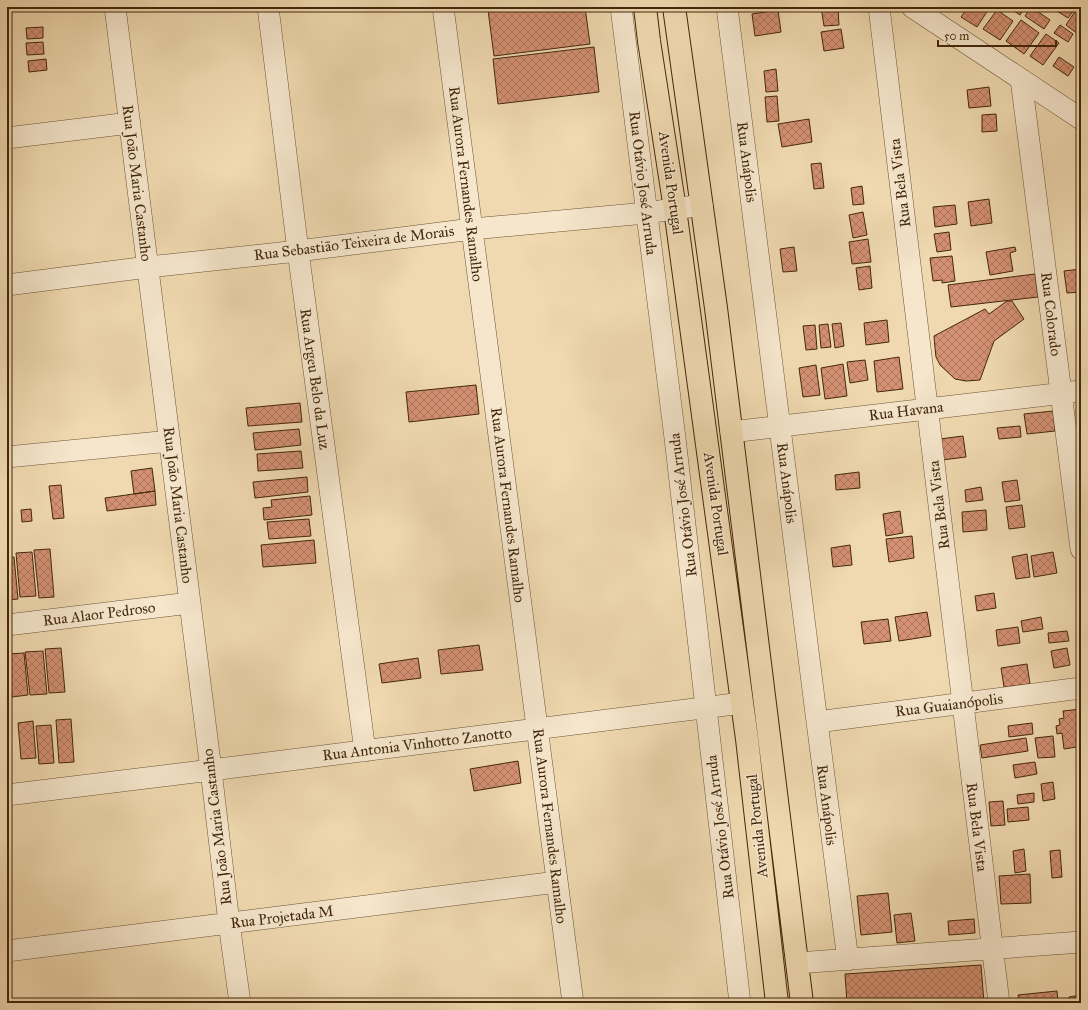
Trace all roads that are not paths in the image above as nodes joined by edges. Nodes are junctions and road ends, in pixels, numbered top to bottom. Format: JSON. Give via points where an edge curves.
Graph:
{"nodes":[{"id":1,"x":115,"y":7,"type":"edge"},
{"id":2,"x":268,"y":7,"type":"edge"},
{"id":3,"x":444,"y":7,"type":"edge"},
{"id":4,"x":621,"y":7,"type":"edge"},
{"id":5,"x":645,"y":7,"type":"edge"},
{"id":6,"x":674,"y":7,"type":"edge"},
{"id":7,"x":727,"y":7,"type":"edge"},
{"id":8,"x":879,"y":7,"type":"edge"},
{"id":9,"x":912,"y":7,"type":"edge"},
{"id":10,"x":1021,"y":79,"type":"junction"},
{"id":11,"x":1081,"y":119,"type":"edge"},
{"id":12,"x":130,"y":123,"type":"junction"},
{"id":13,"x":7,"y":138,"type":"edge"},
{"id":14,"x":702,"y":205,"type":"junction"},
{"id":15,"x":675,"y":209,"type":"junction"},
{"id":16,"x":646,"y":213,"type":"junction"},
{"id":17,"x":472,"y":229,"type":"junction"},
{"id":18,"x":298,"y":251,"type":"junction"},
{"id":19,"x":148,"y":267,"type":"junction"},
{"id":20,"x":7,"y":285,"type":"edge"},
{"id":21,"x":1071,"y":392,"type":"edge"},
{"id":22,"x":927,"y":409,"type":"junction"},
{"id":23,"x":780,"y":426,"type":"junction"},
{"id":24,"x":732,"y":432,"type":"junction"},
{"id":25,"x":170,"y":441,"type":"junction"},
{"id":26,"x":7,"y":457,"type":"edge"},
{"id":27,"x":1081,"y":549,"type":"edge"},
{"id":28,"x":190,"y":604,"type":"junction"},
{"id":29,"x":7,"y":626,"type":"edge"},
{"id":30,"x":1081,"y":688,"type":"edge"},
{"id":31,"x":742,"y":703,"type":"junction"},
{"id":32,"x":962,"y":703,"type":"junction"},
{"id":33,"x":706,"y":707,"type":"junction"},
{"id":34,"x":817,"y":722,"type":"junction"},
{"id":35,"x":537,"y":729,"type":"junction"},
{"id":36,"x":365,"y":751,"type":"junction"},
{"id":37,"x":211,"y":770,"type":"junction"},
{"id":38,"x":7,"y":795,"type":"edge"},
{"id":39,"x":557,"y":882,"type":"junction"},
{"id":40,"x":229,"y":923,"type":"junction"},
{"id":41,"x":1081,"y":942,"type":"edge"},
{"id":42,"x":992,"y":949,"type":"junction"},
{"id":43,"x":7,"y":951,"type":"edge"},
{"id":44,"x":848,"y":960,"type":"junction"},
{"id":45,"x":797,"y":963,"type":"junction"},
{"id":46,"x":240,"y":1003,"type":"edge"},
{"id":47,"x":572,"y":1003,"type":"edge"},
{"id":48,"x":740,"y":1003,"type":"edge"},
{"id":49,"x":777,"y":1003,"type":"edge"},
{"id":50,"x":802,"y":1003,"type":"edge"},
{"id":51,"x":999,"y":1003,"type":"edge"}],
"edges":[{"from":1,"to":12,"type":"street","name":"Rua João Maria Castanho"},
{"from":2,"to":18,"type":"street","name":"Rua Argeu Belo da Luz"},
{"from":3,"to":17,"type":"street","name":"Rua Aurora Fernandes Ramalho"},
{"from":4,"to":16,"type":"street","name":"Rua Otávio José Arruda"},
{"from":5,"to":15,"type":"main road","name":"Avenida Portugal"},
{"from":6,"to":14,"type":"main road","name":"Avenida Portugal"},
{"from":7,"to":23,"type":"street","name":"Rua Anápolis"},
{"from":8,"to":22,"type":"street","name":"Rua Bela Vista"},
{"from":9,"to":10,"type":"street"},
{"from":10,"to":11,"type":"street"},
{"from":10,"to":21,"type":"street","name":"Rua Colorado"},
{"from":12,"to":13,"type":"street"},
{"from":12,"to":19,"type":"street","name":"Rua João Maria Castanho"},
{"from":14,"to":15,"type":"street","name":"Rua Sebastião Teixeira de Morais"},
{"from":14,"to":24,"type":"main road","name":"Avenida Portugal"},
{"from":15,"to":16,"type":"street","name":"Rua Sebastião Teixeira de Morais"},
{"from":15,"to":31,"type":"main road","name":"Avenida Portugal"},
{"from":16,"to":17,"type":"street","name":"Rua Sebastião Teixeira de Morais"},
{"from":16,"to":33,"type":"street","name":"Rua Otávio José Arruda"},
{"from":17,"to":18,"type":"street","name":"Rua Sebastião Teixeira de Morais"},
{"from":17,"to":35,"type":"street","name":"Rua Aurora Fernandes Ramalho"},
{"from":18,"to":19,"type":"street","name":"Rua Sebastião Teixeira de Morais"},
{"from":18,"to":36,"type":"street","name":"Rua Argeu Belo da Luz"},
{"from":19,"to":20,"type":"street","name":"Rua Sebastião Teixeira de Morais"},
{"from":19,"to":25,"type":"street","name":"Rua João Maria Castanho"},
{"from":21,"to":22,"type":"street","name":"Rua Havana"},
{"from":21,"to":27,"type":"street","name":"Rua Colorado"},
{"from":22,"to":23,"type":"street","name":"Rua Havana"},
{"from":22,"to":32,"type":"street","name":"Rua Bela Vista"},
{"from":23,"to":24,"type":"street","name":"Rua Havana"},
{"from":23,"to":34,"type":"street","name":"Rua Anápolis"},
{"from":24,"to":45,"type":"main road","name":"Avenida Portugal"},
{"from":25,"to":26,"type":"street"},
{"from":25,"to":28,"type":"street","name":"Rua João Maria Castanho"},
{"from":28,"to":29,"type":"street","name":"Rua Alaor Pedroso"},
{"from":28,"to":37,"type":"street","name":"Rua João Maria Castanho"},
{"from":30,"to":32,"type":"street","name":"Rua Guaianópolis"},
{"from":31,"to":33,"type":"street","name":"Rua Antonia Vinhotto Zanotto"},
{"from":31,"to":49,"type":"main road","name":"Avenida Portugal"},
{"from":32,"to":34,"type":"street","name":"Rua Guaianópolis"},
{"from":32,"to":42,"type":"street","name":"Rua Bela Vista"},
{"from":33,"to":35,"type":"street","name":"Rua Antonia Vinhotto Zanotto"},
{"from":33,"to":48,"type":"street","name":"Rua Otávio José Arruda"},
{"from":34,"to":44,"type":"street","name":"Rua Anápolis"},
{"from":35,"to":36,"type":"street","name":"Rua Antonia Vinhotto Zanotto"},
{"from":35,"to":39,"type":"street","name":"Rua Aurora Fernandes Ramalho"},
{"from":36,"to":37,"type":"street","name":"Rua Antonia Vinhotto Zanotto"},
{"from":37,"to":38,"type":"street","name":"Rua Antonia Vinhotto Zanotto"},
{"from":37,"to":40,"type":"street","name":"Rua João Maria Castanho"},
{"from":39,"to":40,"type":"street","name":"Rua Projetada M"},
{"from":39,"to":47,"type":"street","name":"Rua Aurora Fernandes Ramalho"},
{"from":40,"to":43,"type":"street","name":"Rua Projetada M"},
{"from":40,"to":46,"type":"street","name":"Rua João Maria Castanho"},
{"from":41,"to":42,"type":"street"},
{"from":42,"to":44,"type":"street"},
{"from":42,"to":51,"type":"street","name":"Rua Bela Vista"},
{"from":44,"to":45,"type":"street"},
{"from":45,"to":50,"type":"main road","name":"Avenida Portugal"}]}
